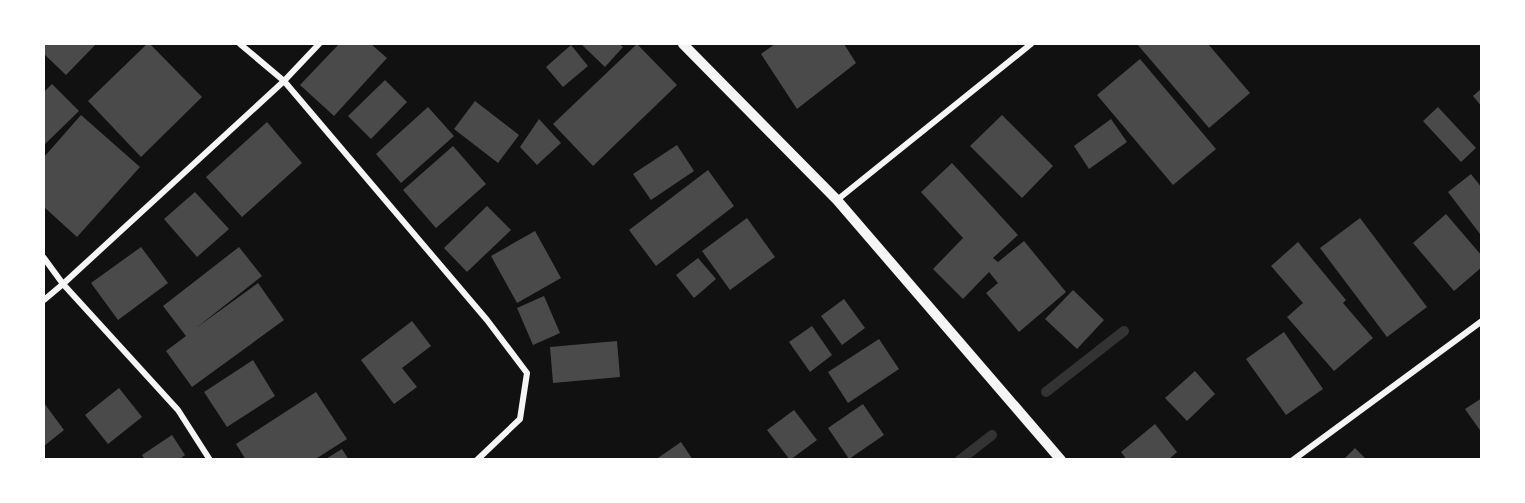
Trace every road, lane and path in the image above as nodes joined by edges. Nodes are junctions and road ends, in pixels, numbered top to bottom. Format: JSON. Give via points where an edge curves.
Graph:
{"nodes":[{"id":1,"x":240,"y":44,"type":"edge"},
{"id":2,"x":319,"y":44,"type":"edge"},
{"id":3,"x":683,"y":44,"type":"edge"},
{"id":4,"x":1031,"y":44,"type":"edge"},
{"id":5,"x":284,"y":81,"type":"junction"},
{"id":6,"x":837,"y":200,"type":"junction"},
{"id":7,"x":44,"y":258,"type":"edge"},
{"id":8,"x":63,"y":284,"type":"junction"},
{"id":9,"x":44,"y":300,"type":"edge"},
{"id":10,"x":1482,"y":321,"type":"edge"},
{"id":11,"x":210,"y":459,"type":"edge"},
{"id":12,"x":477,"y":459,"type":"edge"},
{"id":13,"x":1061,"y":459,"type":"edge"},
{"id":14,"x":1293,"y":459,"type":"edge"}],
"edges":[{"from":1,"to":5,"type":"street"},
{"from":2,"to":5,"type":"street"},
{"from":3,"to":6,"type":"street"},
{"from":4,"to":6,"type":"street"},
{"from":5,"to":8,"type":"street"},
{"from":5,"to":12,"type":"street","via":[[528,373],[520,419]]},
{"from":6,"to":13,"type":"street"},
{"from":7,"to":8,"type":"street"},
{"from":8,"to":9,"type":"street"},
{"from":8,"to":11,"type":"street","via":[[178,410]]},
{"from":10,"to":14,"type":"street"}]}
